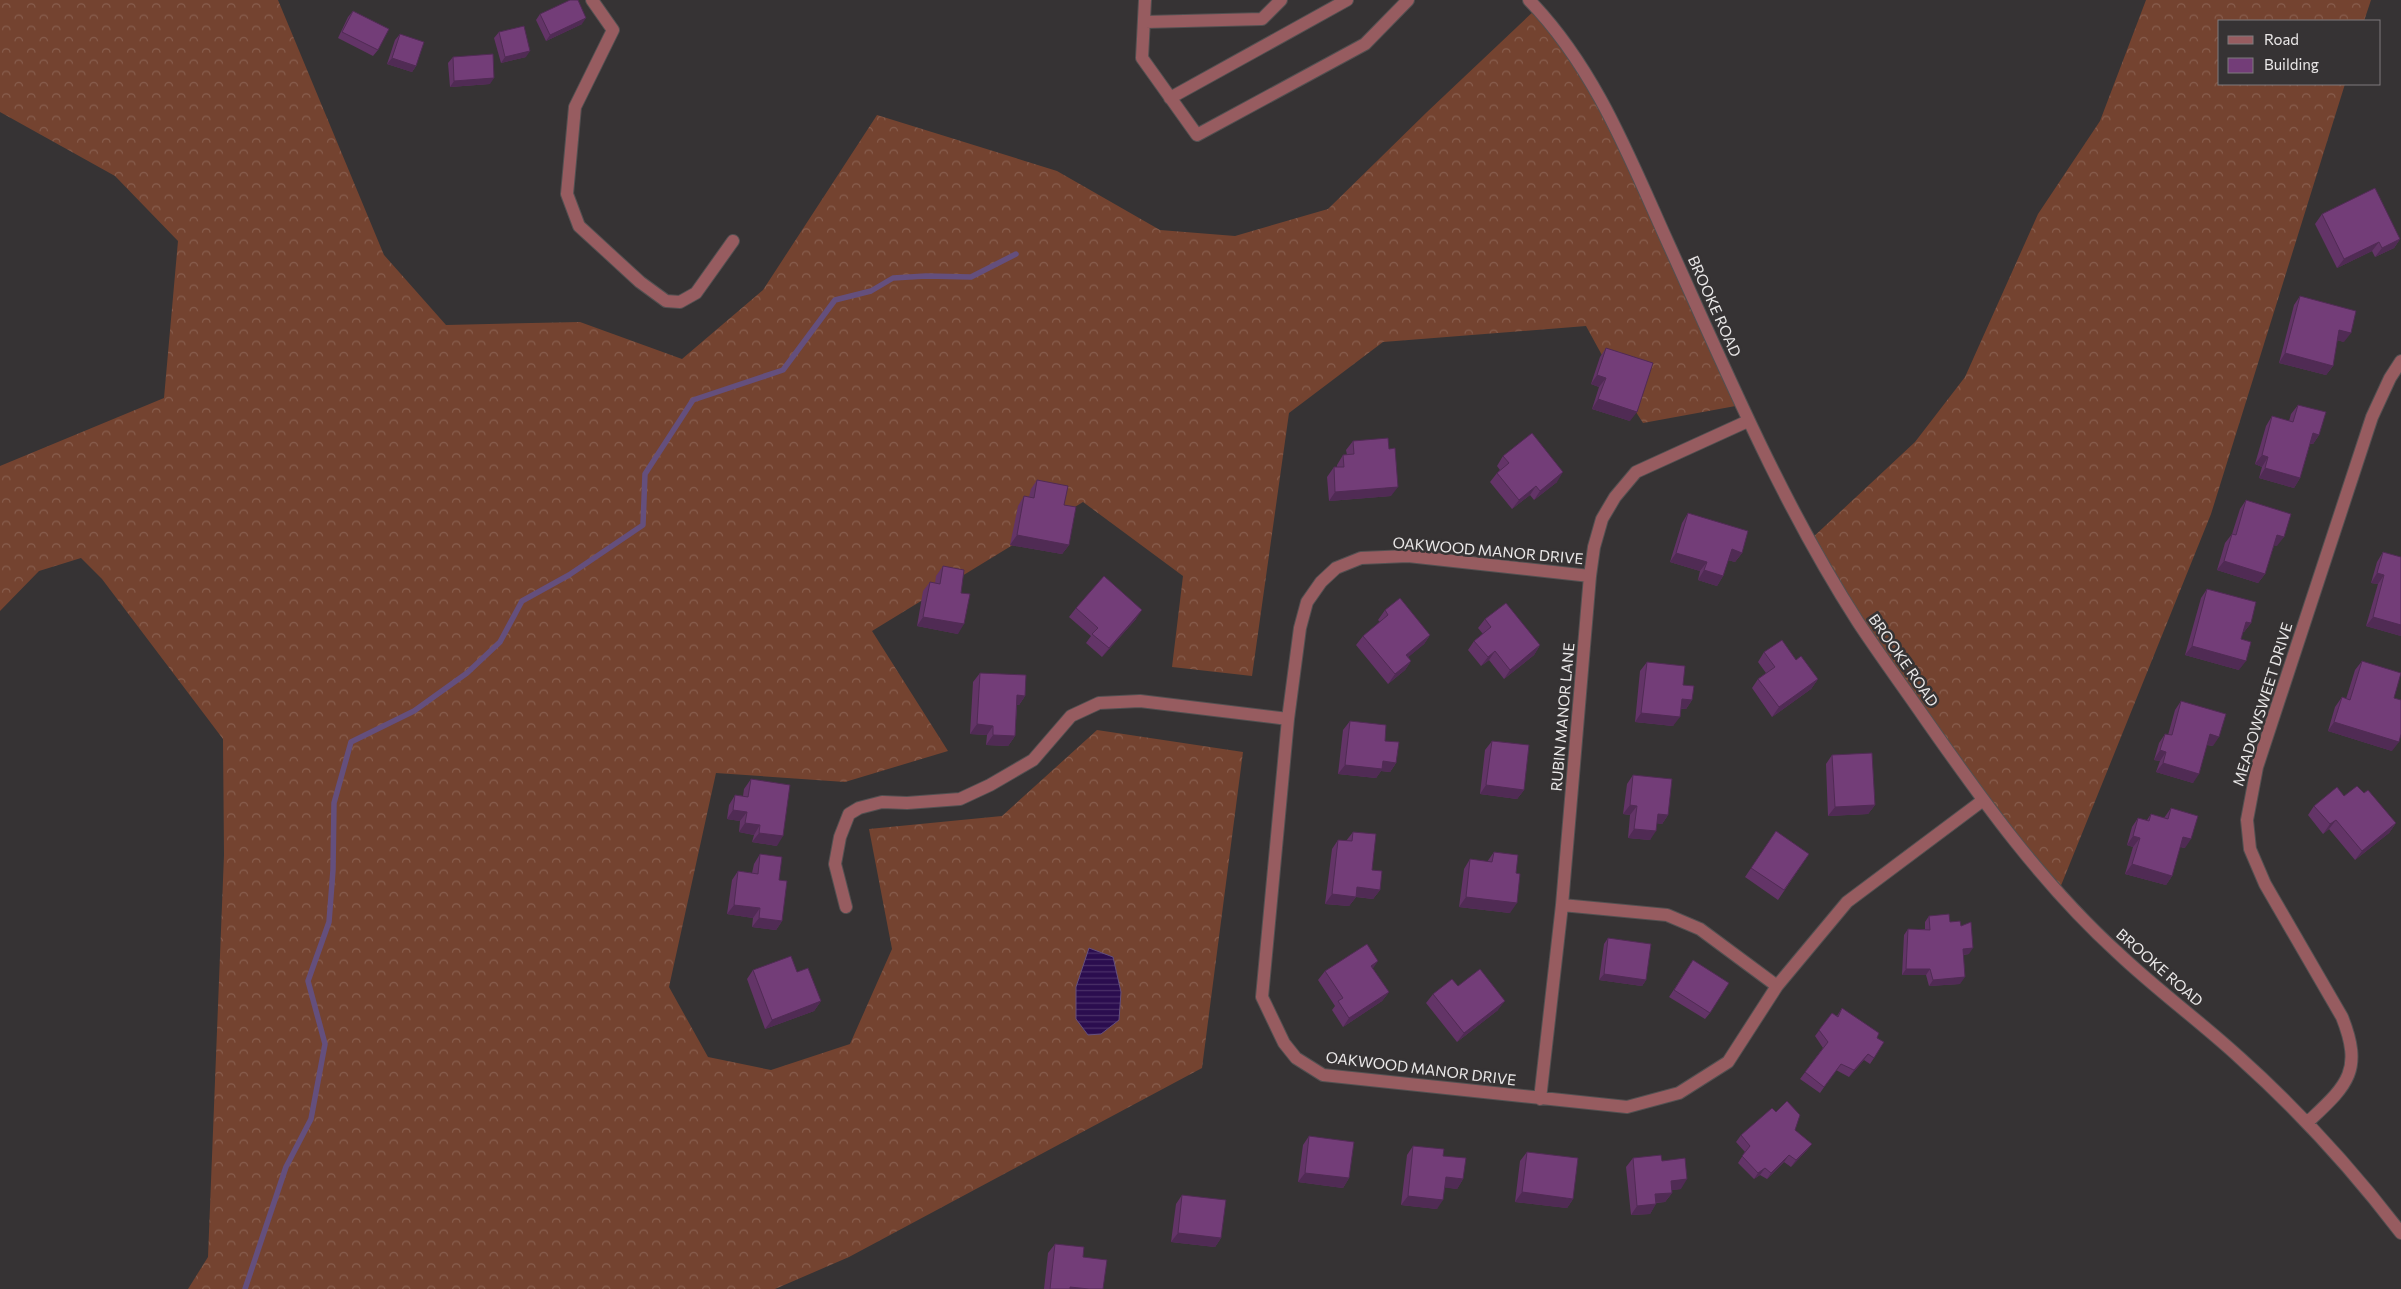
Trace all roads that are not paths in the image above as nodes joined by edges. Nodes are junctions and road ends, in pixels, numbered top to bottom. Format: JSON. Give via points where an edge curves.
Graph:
{"nodes":[{"id":1,"x":592,"y":0,"type":"edge"},
{"id":2,"x":1145,"y":0,"type":"edge"},
{"id":3,"x":1281,"y":0,"type":"edge"},
{"id":4,"x":1347,"y":0,"type":"edge"},
{"id":5,"x":1408,"y":0,"type":"edge"},
{"id":6,"x":1529,"y":0,"type":"edge"},
{"id":7,"x":1145,"y":22,"type":"junction"},
{"id":8,"x":1170,"y":98,"type":"junction"},
{"id":9,"x":733,"y":241,"type":"dead end"},
{"id":10,"x":2401,"y":361,"type":"edge"},
{"id":11,"x":1748,"y":421,"type":"junction"},
{"id":12,"x":1590,"y":576,"type":"junction"},
{"id":13,"x":1288,"y":719,"type":"junction"},
{"id":14,"x":1982,"y":801,"type":"junction"},
{"id":15,"x":1562,"y":904,"type":"junction"},
{"id":16,"x":846,"y":907,"type":"dead end"},
{"id":17,"x":1777,"y":986,"type":"junction"},
{"id":18,"x":1540,"y":1099,"type":"junction"},
{"id":19,"x":2308,"y":1122,"type":"junction"},
{"id":20,"x":2401,"y":1233,"type":"edge"}],
"edges":[{"from":1,"to":9,"type":"street","via":[[613,30],[575,107],[567,194],[580,226],[640,282],[666,301],[680,302],[696,293]]},
{"from":2,"to":7,"type":"street"},
{"from":3,"to":7,"type":"street","via":[[1262,19]]},
{"from":4,"to":8,"type":"street"},
{"from":5,"to":8,"type":"street","via":[[1365,44],[1197,135]]},
{"from":6,"to":11,"type":"street","name":"BROOKE ROAD","via":[[1576,56],[1609,113]]},
{"from":7,"to":8,"type":"street","via":[[1142,58]]},
{"from":10,"to":19,"type":"street","name":"MEADOWSWEET DRIVE","via":[[2372,417],[2257,766],[2247,820],[2250,849],[2264,884],[2342,1017],[2350,1037],[2352,1057],[2349,1075],[2340,1092]]},
{"from":11,"to":12,"type":"street","name":"RUBIN MANOR LANE","via":[[1636,472],[1602,519]]},
{"from":11,"to":14,"type":"street","name":"BROOKE ROAD","via":[[1810,540],[1858,622]]},
{"from":12,"to":13,"type":"street","name":"OAKWOOD MANOR DRIVE","via":[[1408,556],[1361,558],[1336,568],[1307,602],[1300,628]]},
{"from":12,"to":15,"type":"street","name":"RUBIN MANOR LANE"},
{"from":13,"to":16,"type":"street","via":[[1140,701],[1099,703],[1071,716],[1033,760],[982,789],[960,798],[882,802],[849,814],[835,864]]},
{"from":13,"to":18,"type":"street","name":"OAKWOOD MANOR DRIVE","via":[[1262,997],[1284,1043],[1296,1058],[1323,1075]]},
{"from":14,"to":17,"type":"street","name":"OAKWOOD MANOR DRIVE","via":[[1847,902]]},
{"from":14,"to":19,"type":"street","name":"BROOKE ROAD","via":[[2058,893],[2117,953],[2241,1058]]},
{"from":15,"to":17,"type":"street","via":[[1667,914],[1700,929]]},
{"from":15,"to":18,"type":"street","name":"RUBIN MANOR LANE"},
{"from":17,"to":18,"type":"street","name":"OAKWOOD MANOR DRIVE","via":[[1728,1062],[1679,1093],[1627,1107]]},
{"from":19,"to":20,"type":"street","name":"BROOKE ROAD"}]}
